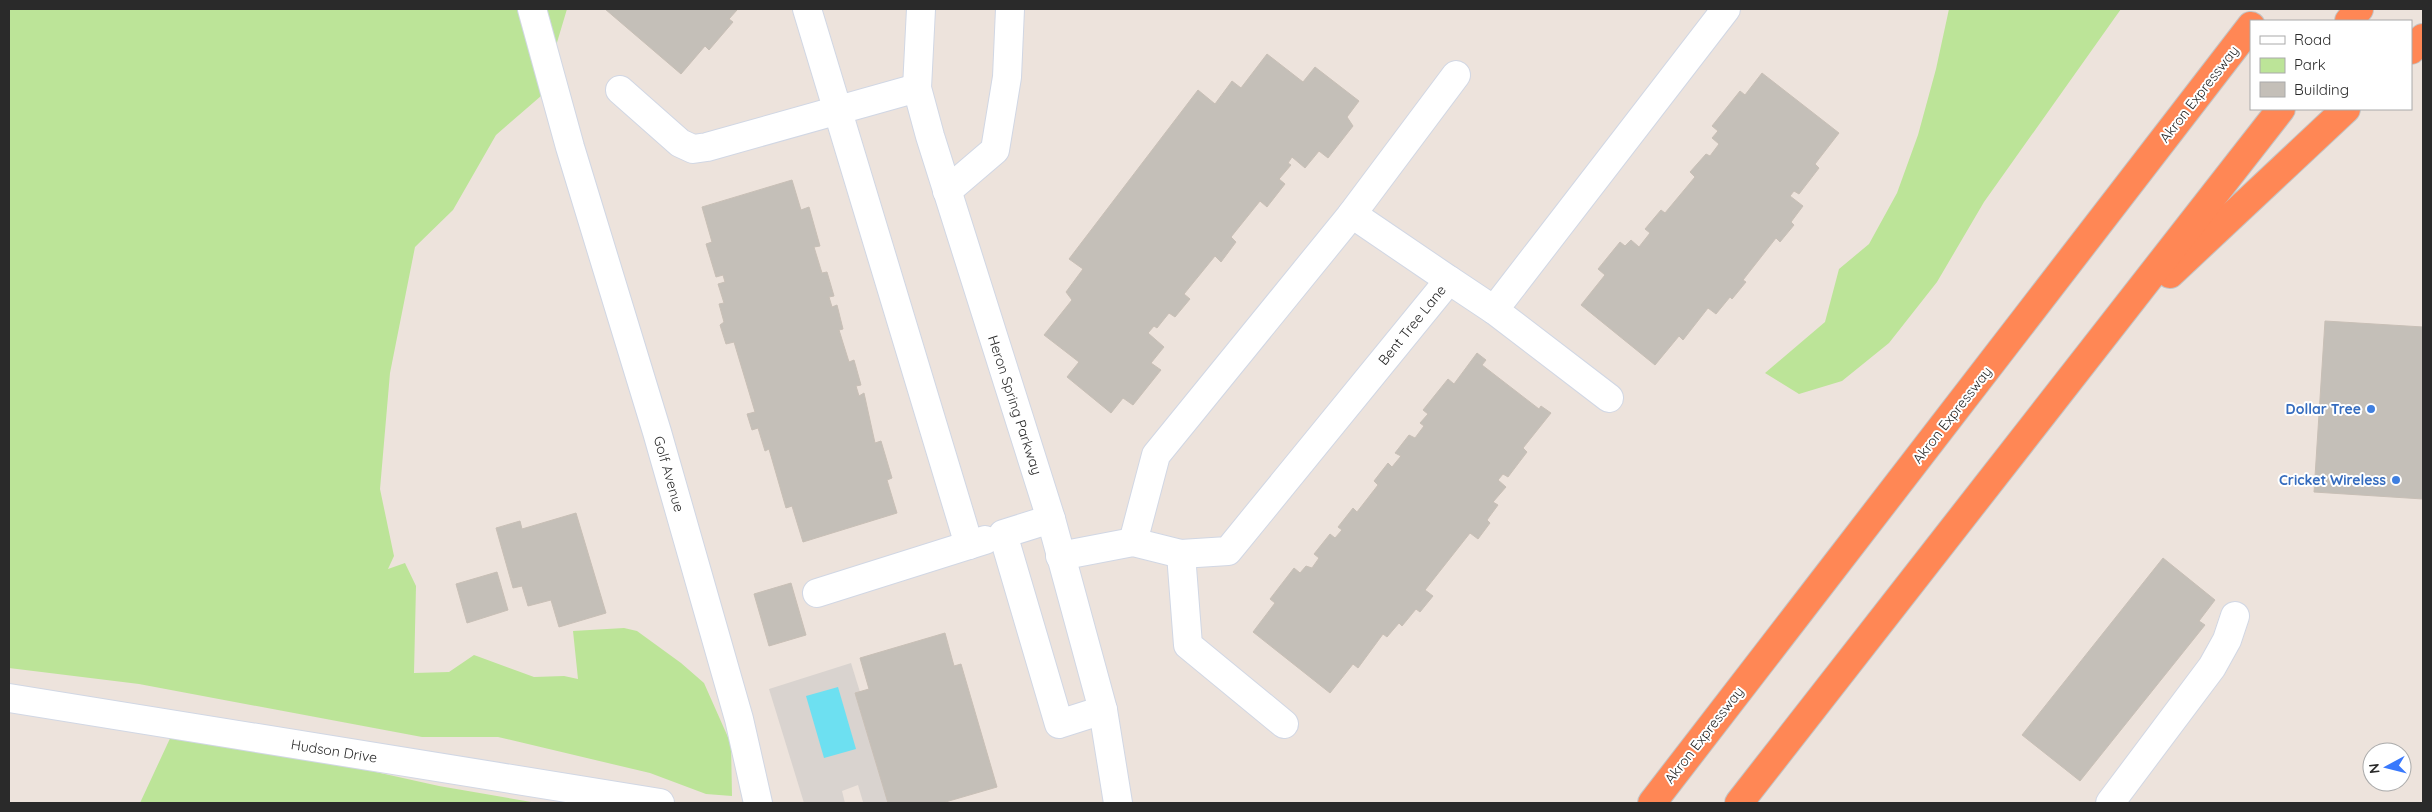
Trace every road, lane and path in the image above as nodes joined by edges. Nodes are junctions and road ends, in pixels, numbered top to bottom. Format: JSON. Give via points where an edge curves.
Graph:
{"nodes":[{"id":1,"x":532,"y":9,"type":"edge"},
{"id":2,"x":807,"y":9,"type":"edge"},
{"id":3,"x":921,"y":9,"type":"edge"},
{"id":4,"x":1010,"y":9,"type":"edge"},
{"id":5,"x":1726,"y":9,"type":"edge"},
{"id":6,"x":2264,"y":9,"type":"edge"},
{"id":7,"x":2359,"y":9,"type":"edge"},
{"id":8,"x":2255,"y":20,"type":"edge"},
{"id":9,"x":2350,"y":20,"type":"edge"},
{"id":10,"x":2250,"y":27,"type":"edge"},
{"id":11,"x":2423,"y":38,"type":"edge"},
{"id":12,"x":2412,"y":49,"type":"edge"},
{"id":13,"x":1456,"y":75,"type":"dead end"},
{"id":14,"x":917,"y":88,"type":"junction"},
{"id":15,"x":620,"y":90,"type":"dead end"},
{"id":16,"x":2280,"y":110,"type":"edge"},
{"id":17,"x":2345,"y":110,"type":"edge"},
{"id":18,"x":838,"y":111,"type":"junction"},
{"id":19,"x":947,"y":191,"type":"junction"},
{"id":20,"x":1352,"y":214,"type":"junction"},
{"id":21,"x":1449,"y":280,"type":"junction"},
{"id":22,"x":1494,"y":310,"type":"junction"},
{"id":23,"x":2103,"y":337,"type":"junction"},
{"id":24,"x":1609,"y":398,"type":"dead end"},
{"id":25,"x":1051,"y":519,"type":"junction"},
{"id":26,"x":1004,"y":534,"type":"junction"},
{"id":27,"x":1134,"y":542,"type":"junction"},
{"id":28,"x":969,"y":545,"type":"junction"},
{"id":29,"x":1181,"y":554,"type":"junction"},
{"id":30,"x":1060,"y":556,"type":"junction"},
{"id":31,"x":817,"y":593,"type":"dead end"},
{"id":32,"x":2235,"y":616,"type":"dead end"},
{"id":33,"x":9,"y":698,"type":"edge"},
{"id":34,"x":1103,"y":710,"type":"junction"},
{"id":35,"x":1284,"y":724,"type":"dead end"},
{"id":36,"x":660,"y":803,"type":"edge"},
{"id":37,"x":758,"y":803,"type":"edge"},
{"id":38,"x":1118,"y":803,"type":"edge"},
{"id":39,"x":1652,"y":803,"type":"edge"},
{"id":40,"x":1739,"y":803,"type":"edge"},
{"id":41,"x":2110,"y":803,"type":"edge"}],
"edges":[{"from":1,"to":37,"type":"street","name":"Golf Avenue","via":[[739,719]]},
{"from":2,"to":18,"type":"street"},
{"from":3,"to":14,"type":"street","name":"Heron Spring Parkway"},
{"from":4,"to":19,"type":"street","via":[[1007,78],[995,150]]},
{"from":5,"to":22,"type":"street"},
{"from":6,"to":8,"type":"highway"},
{"from":7,"to":9,"type":"highway"},
{"from":10,"to":39,"type":"highway","name":"Akron Expressway"},
{"from":11,"to":12,"type":"highway"},
{"from":13,"to":20,"type":"street"},
{"from":14,"to":18,"type":"street"},
{"from":14,"to":19,"type":"street","name":"Heron Spring Parkway"},
{"from":15,"to":18,"type":"street","via":[[680,143],[693,148]]},
{"from":16,"to":23,"type":"highway"},
{"from":17,"to":23,"type":"highway"},
{"from":18,"to":28,"type":"street"},
{"from":19,"to":25,"type":"street","name":"Heron Spring Parkway"},
{"from":20,"to":21,"type":"street"},
{"from":20,"to":27,"type":"street","via":[[1156,455]]},
{"from":21,"to":22,"type":"street","name":"Bent Tree Lane"},
{"from":21,"to":29,"type":"street","name":"Bent Tree Lane","via":[[1228,551]]},
{"from":22,"to":24,"type":"street","name":"Bent Tree Lane"},
{"from":23,"to":40,"type":"highway"},
{"from":25,"to":26,"type":"street"},
{"from":25,"to":30,"type":"street","name":"Heron Spring Parkway"},
{"from":26,"to":28,"type":"street"},
{"from":26,"to":34,"type":"street","via":[[1059,724]]},
{"from":27,"to":29,"type":"street","name":"Bent Tree Lane"},
{"from":27,"to":30,"type":"street","name":"Bent Tree Lane"},
{"from":28,"to":31,"type":"street"},
{"from":29,"to":35,"type":"street","via":[[1188,646]]},
{"from":30,"to":34,"type":"street","name":"Heron Spring Parkway"},
{"from":32,"to":41,"type":"street","via":[[2228,640],[2212,667]]},
{"from":33,"to":36,"type":"street","name":"Hudson Drive"},
{"from":34,"to":38,"type":"street","name":"Heron Spring Parkway"}]}
